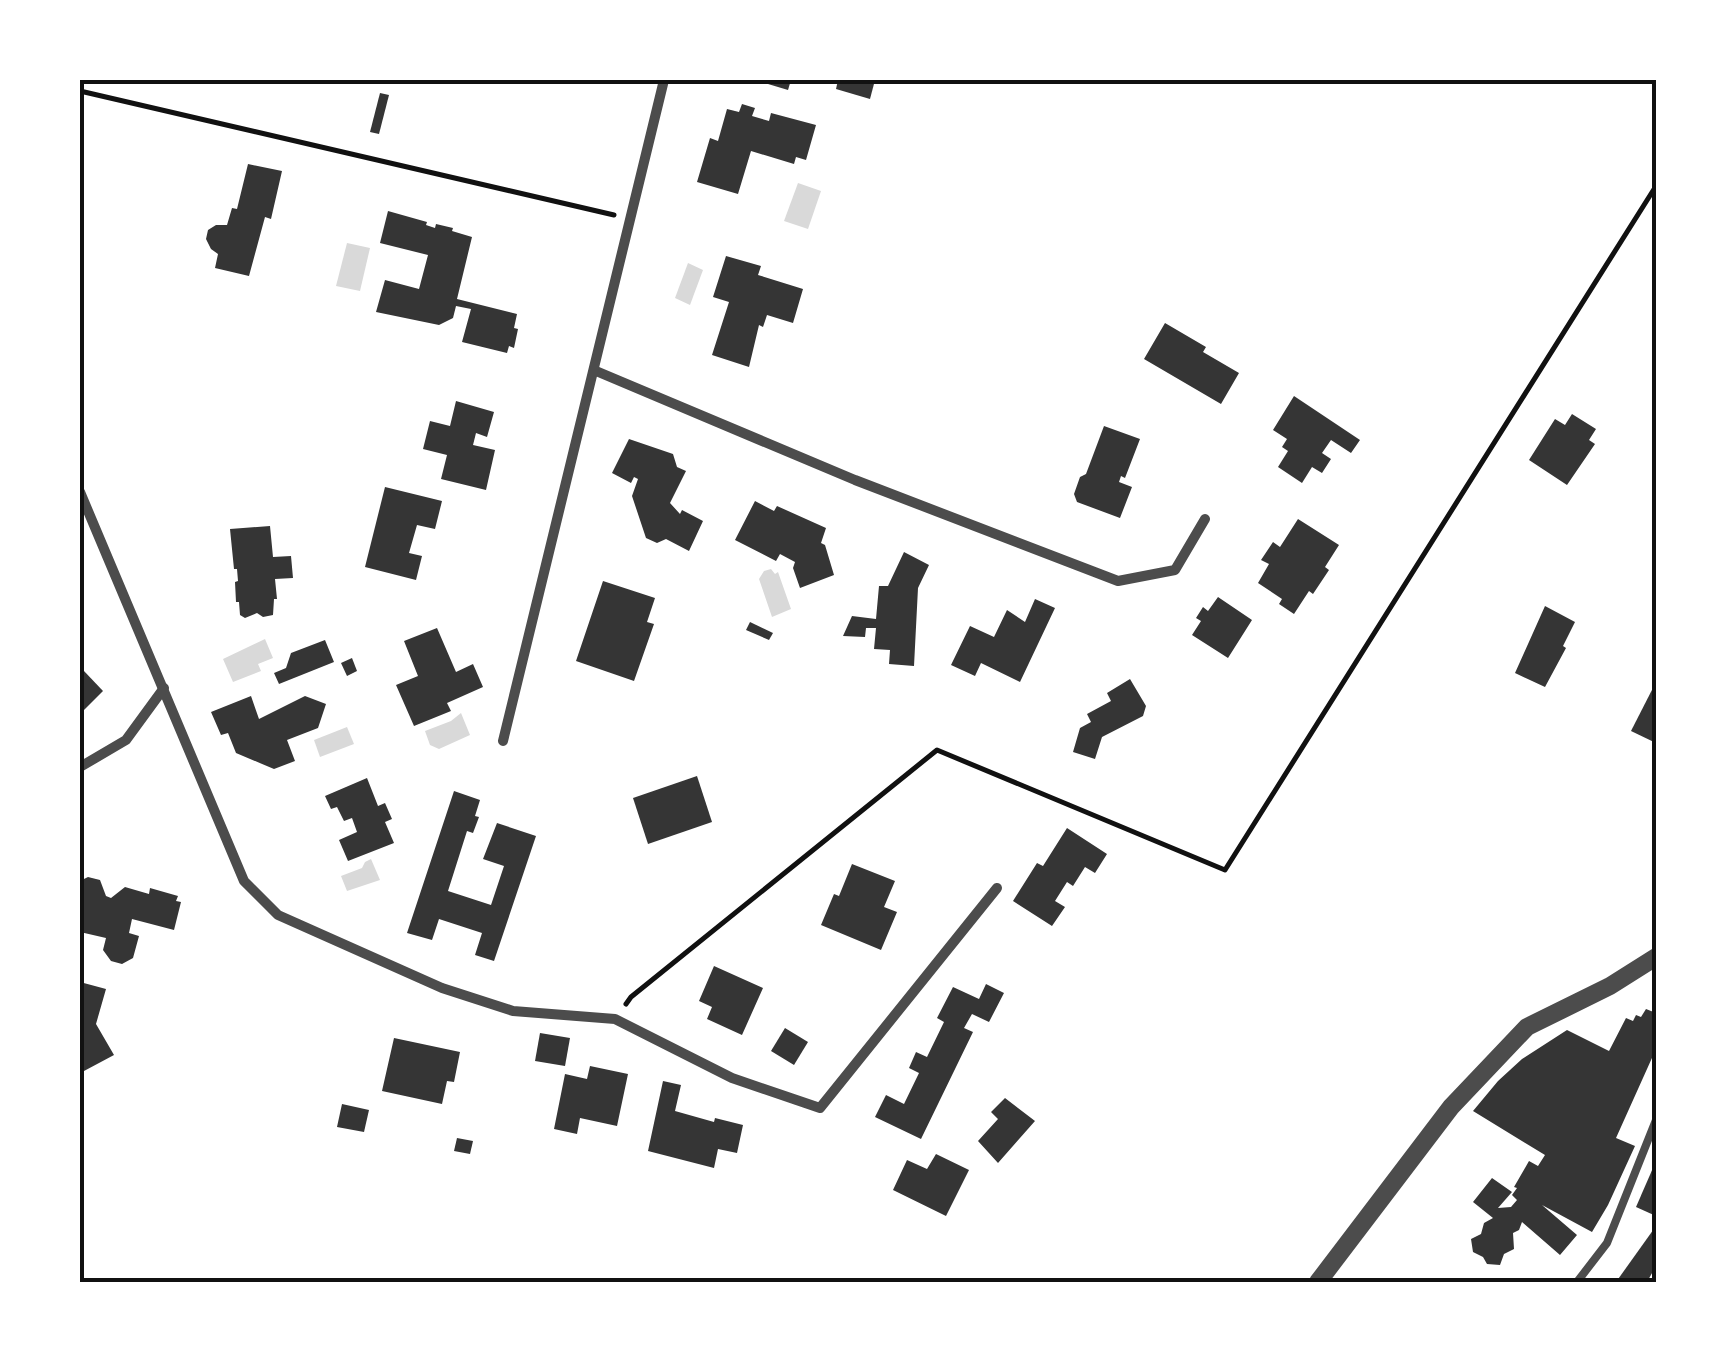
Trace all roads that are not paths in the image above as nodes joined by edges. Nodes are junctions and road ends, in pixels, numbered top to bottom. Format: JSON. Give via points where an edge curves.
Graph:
{"nodes":[{"id":1,"x":664,"y":80,"type":"edge"},
{"id":2,"x":596,"y":371,"type":"junction"},
{"id":3,"x":80,"y":492,"type":"edge"},
{"id":4,"x":1204,"y":519,"type":"dead end"},
{"id":5,"x":164,"y":688,"type":"junction"},
{"id":6,"x":503,"y":741,"type":"dead end"},
{"id":7,"x":80,"y":767,"type":"edge"},
{"id":8,"x":997,"y":888,"type":"dead end"},
{"id":9,"x":1656,"y":956,"type":"edge"},
{"id":10,"x":1656,"y":1120,"type":"edge"},
{"id":11,"x":1318,"y":1282,"type":"edge"},
{"id":12,"x":1576,"y":1282,"type":"edge"}],
"edges":[{"from":1,"to":2,"type":"street"},
{"from":2,"to":4,"type":"street","via":[[1118,581],[1174,570]]},
{"from":2,"to":6,"type":"street"},
{"from":3,"to":5,"type":"street"},
{"from":5,"to":7,"type":"street","via":[[126,740]]},
{"from":5,"to":8,"type":"street","via":[[244,881],[278,915],[442,988],[513,1011],[615,1019],[732,1078],[820,1108]]},
{"from":9,"to":11,"type":"street","via":[[1527,1027],[1450,1107]]},
{"from":10,"to":12,"type":"lane","via":[[1607,1242]]}]}
